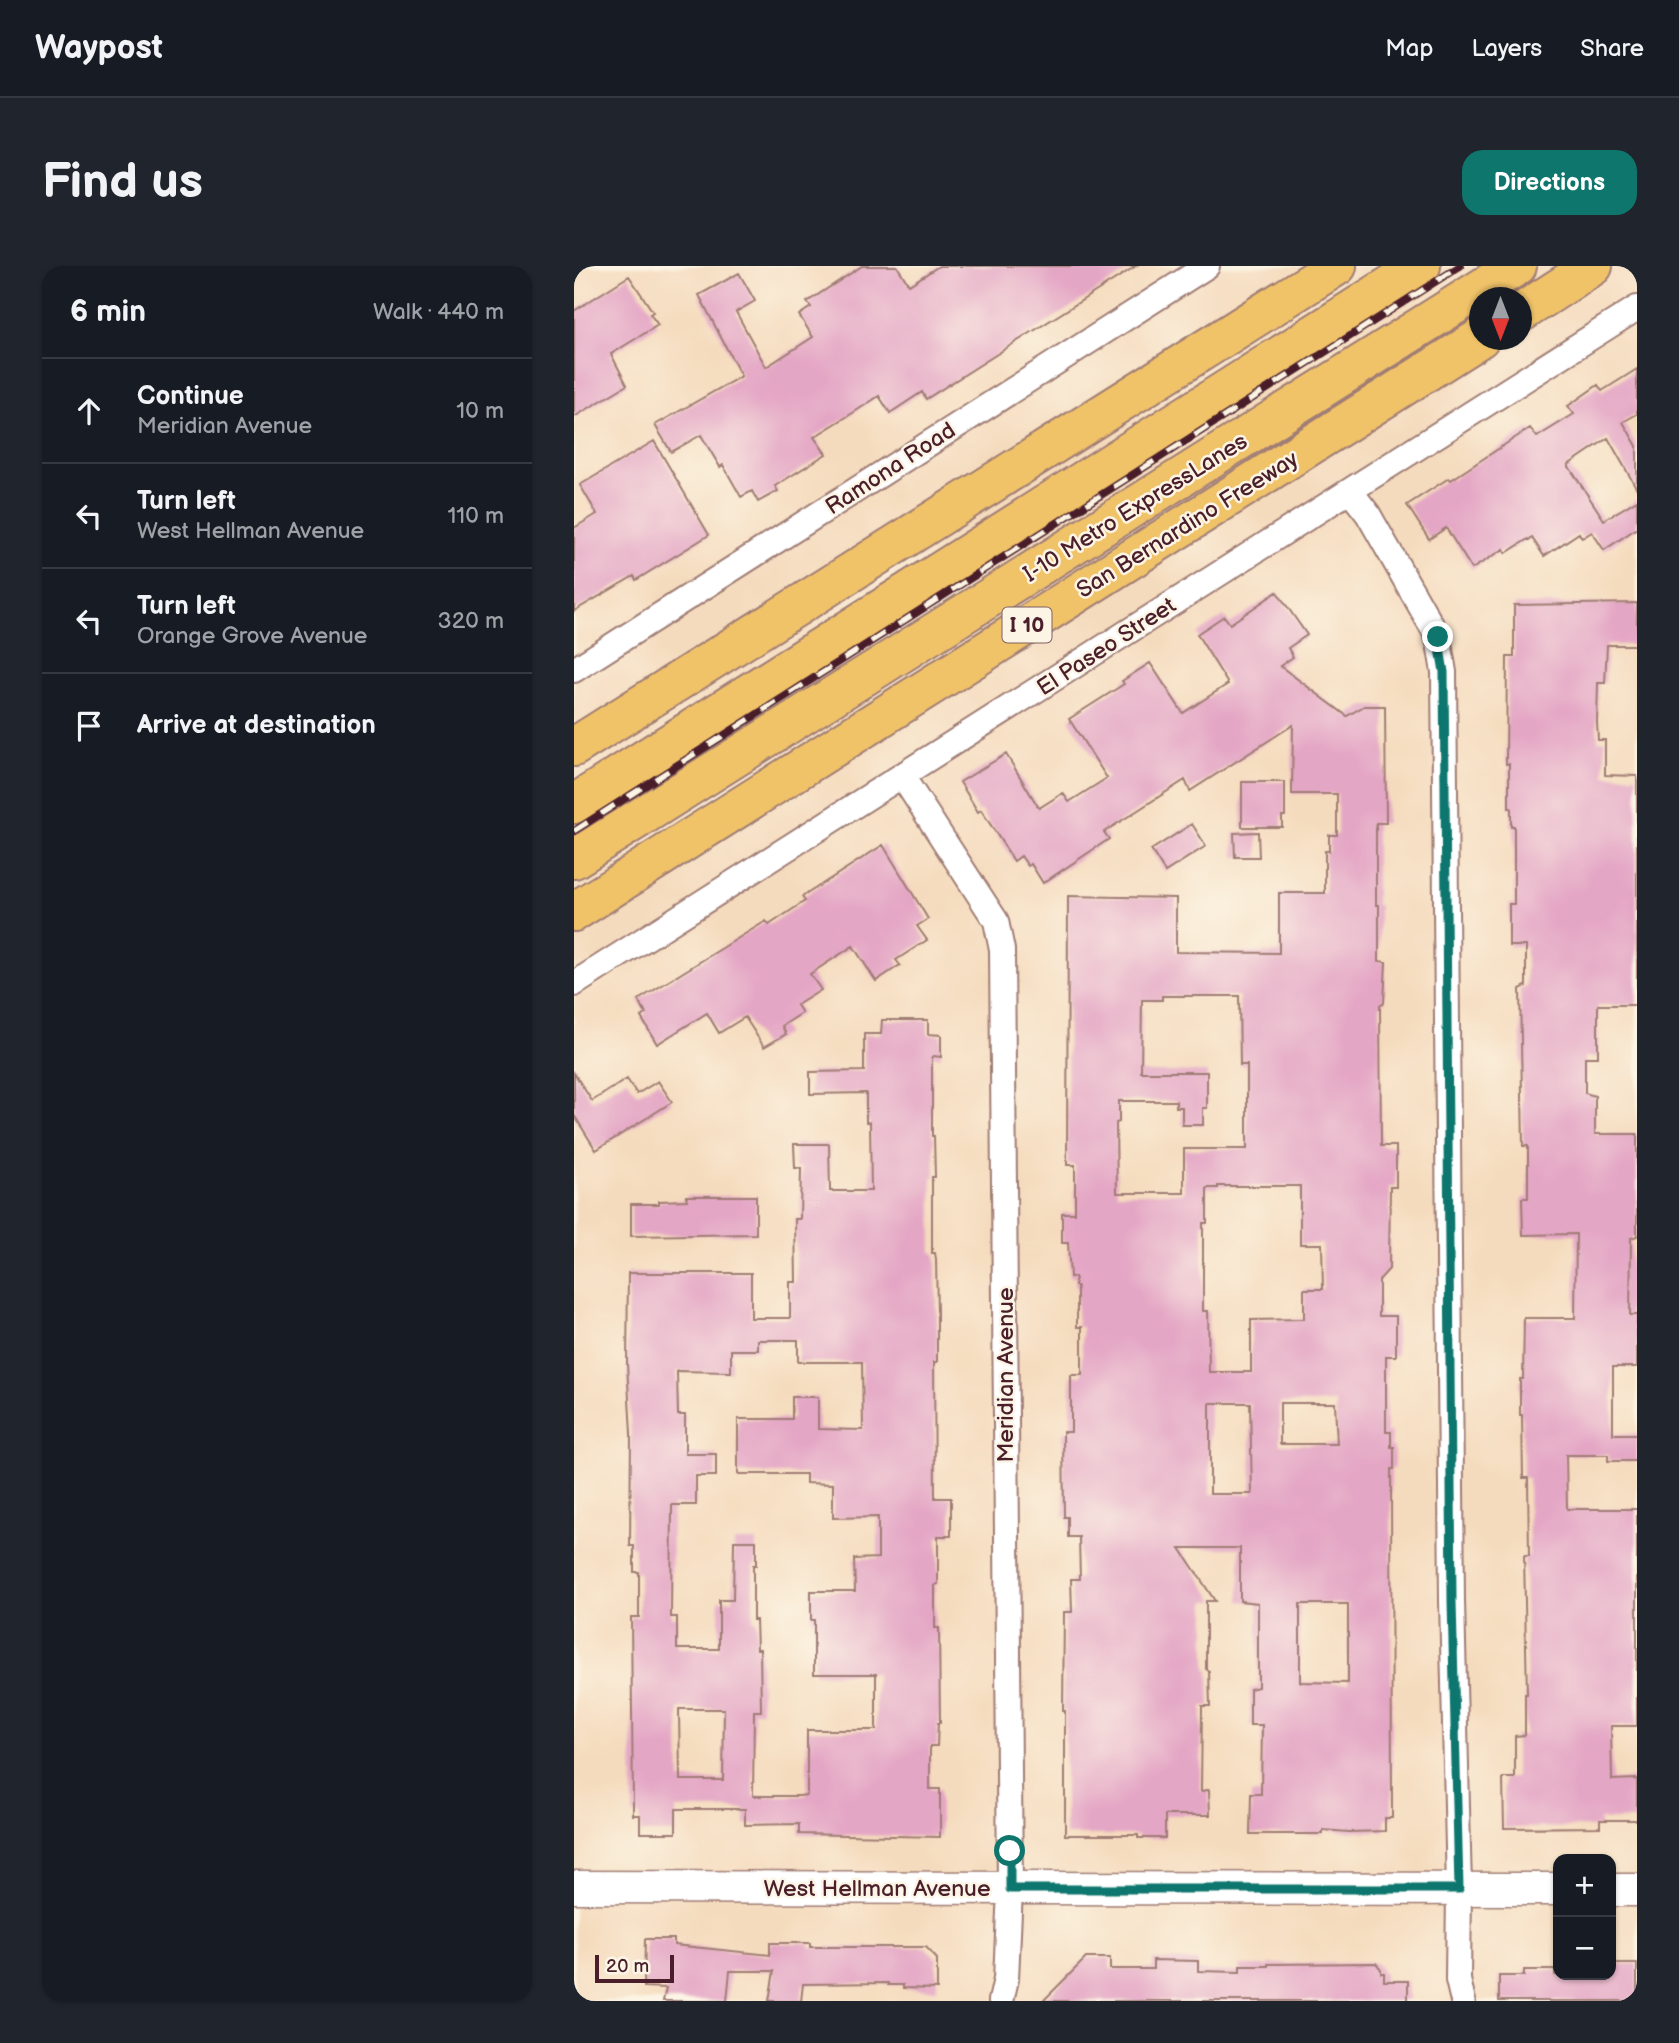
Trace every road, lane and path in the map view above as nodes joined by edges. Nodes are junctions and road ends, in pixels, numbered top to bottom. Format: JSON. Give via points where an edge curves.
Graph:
{"nodes":[{"id":1,"x":1206,"y":266,"type":"edge"},
{"id":2,"x":1337,"y":266,"type":"edge"},
{"id":3,"x":1421,"y":266,"type":"edge"},
{"id":4,"x":1517,"y":266,"type":"edge"},
{"id":5,"x":1593,"y":266,"type":"edge"},
{"id":6,"x":1532,"y":305,"type":"edge"},
{"id":7,"x":1637,"y":308,"type":"edge"},
{"id":8,"x":1469,"y":344,"type":"edge"},
{"id":9,"x":1350,"y":491,"type":"junction"},
{"id":10,"x":574,"y":670,"type":"edge"},
{"id":11,"x":574,"y":747,"type":"edge"},
{"id":12,"x":902,"y":776,"type":"junction"},
{"id":13,"x":574,"y":804,"type":"edge"},
{"id":14,"x":574,"y":859,"type":"edge"},
{"id":15,"x":574,"y":912,"type":"edge"},
{"id":16,"x":574,"y":984,"type":"edge"},
{"id":17,"x":574,"y":1887,"type":"edge"},
{"id":18,"x":1010,"y":1889,"type":"junction"},
{"id":19,"x":1459,"y":1889,"type":"junction"},
{"id":20,"x":1553,"y":1889,"type":"edge"},
{"id":21,"x":1616,"y":1890,"type":"edge"},
{"id":22,"x":1637,"y":1890,"type":"edge"},
{"id":23,"x":1001,"y":2001,"type":"edge"},
{"id":24,"x":1463,"y":2001,"type":"edge"}],
"edges":[{"from":1,"to":10,"type":"street","name":"Ramona Road"},
{"from":2,"to":11,"type":"highway"},
{"from":3,"to":13,"type":"highway"},
{"from":4,"to":14,"type":"highway","name":"I-10 Metro ExpressLanes"},
{"from":5,"to":6,"type":"highway"},
{"from":7,"to":9,"type":"street","name":"El Paseo Street"},
{"from":8,"to":15,"type":"highway","name":"San Bernardino Freeway","number":"I 10"},
{"from":9,"to":12,"type":"street","name":"El Paseo Street"},
{"from":9,"to":19,"type":"street","via":[[1368,514],[1438,637],[1444,672]]},
{"from":12,"to":16,"type":"street","name":"El Paseo Street"},
{"from":12,"to":18,"type":"street","name":"Meridian Avenue","via":[[996,921],[1002,950]]},
{"from":17,"to":18,"type":"street","name":"West Hellman Avenue"},
{"from":18,"to":19,"type":"street","name":"West Hellman Avenue"},
{"from":18,"to":23,"type":"street","name":"Meridian Avenue"},
{"from":19,"to":20,"type":"street","name":"West Hellman Avenue"},
{"from":19,"to":24,"type":"street","via":[[1458,1980]]},
{"from":21,"to":22,"type":"street"}]}
